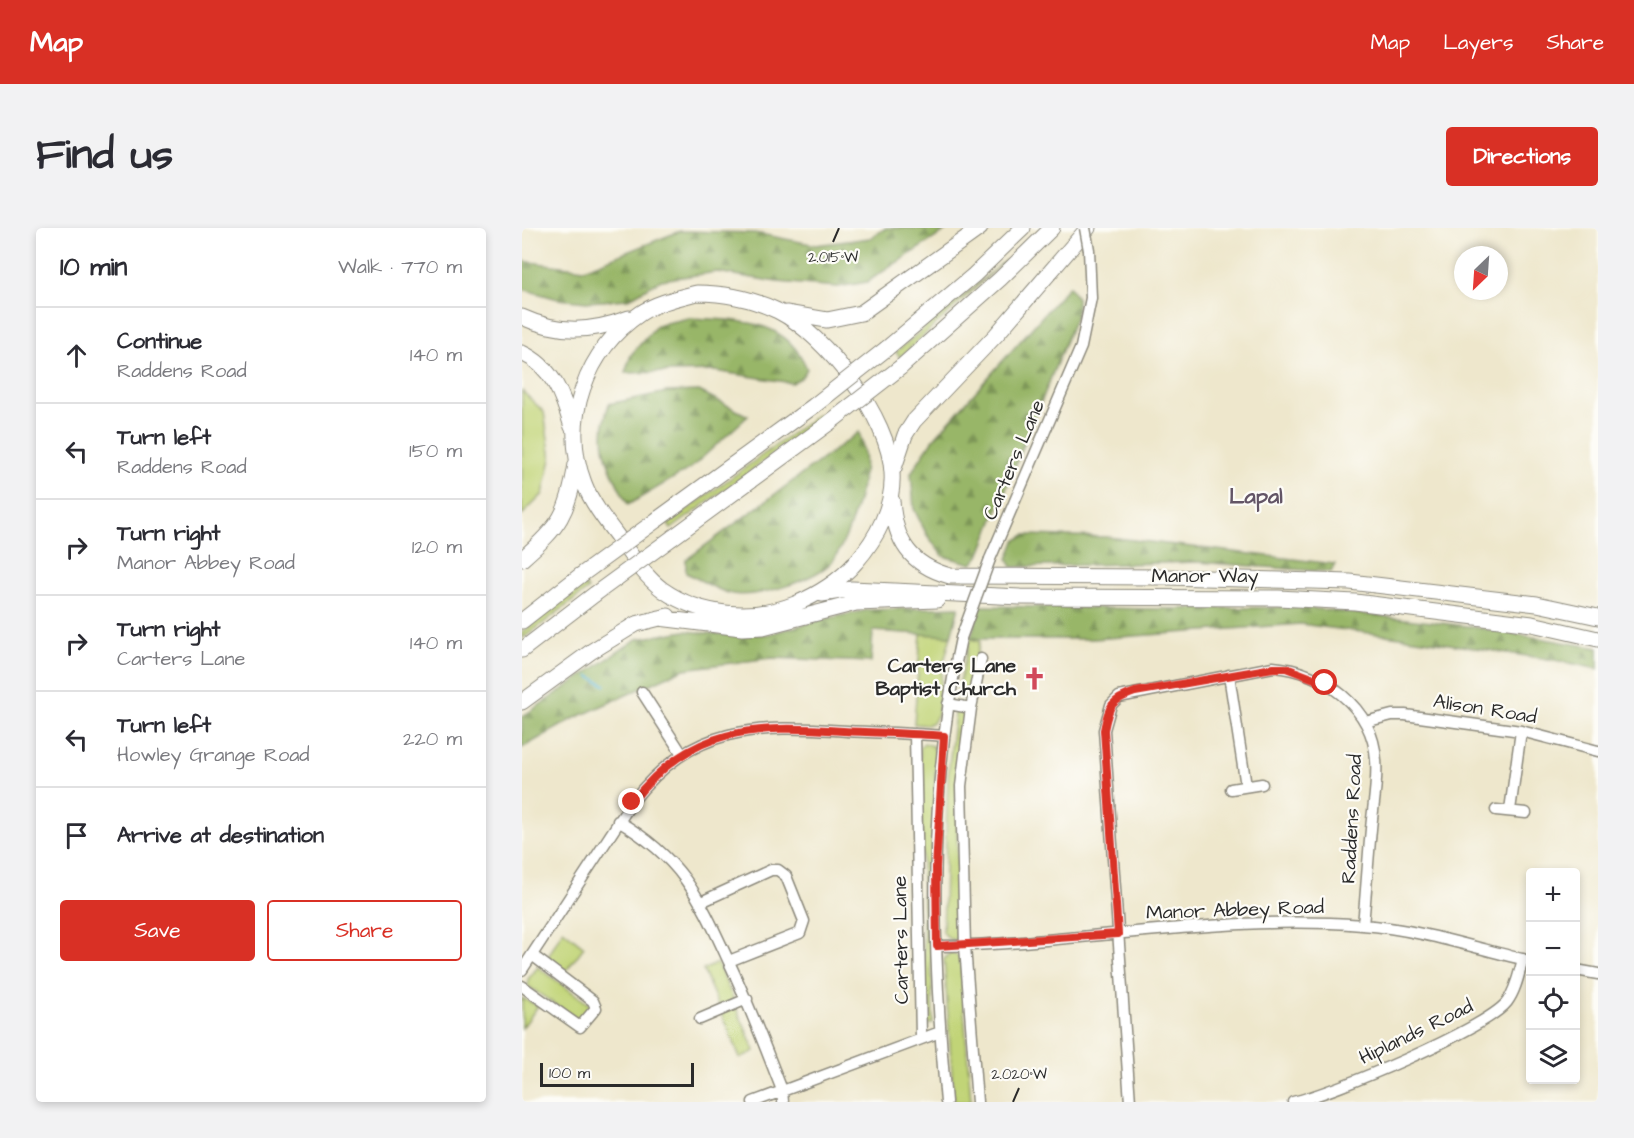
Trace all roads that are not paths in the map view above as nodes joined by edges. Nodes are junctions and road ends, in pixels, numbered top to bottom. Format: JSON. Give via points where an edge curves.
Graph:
{"nodes":[{"id":1,"x":980,"y":228,"type":"edge"},
{"id":2,"x":1023,"y":228,"type":"edge"},
{"id":3,"x":1052,"y":228,"type":"edge"},
{"id":4,"x":1087,"y":228,"type":"edge"},
{"id":5,"x":780,"y":312,"type":"junction"},
{"id":6,"x":640,"y":314,"type":"junction"},
{"id":7,"x":522,"y":317,"type":"edge"},
{"id":8,"x":522,"y":353,"type":"edge"},
{"id":9,"x":573,"y":432,"type":"junction"},
{"id":10,"x":577,"y":460,"type":"junction"},
{"id":11,"x":892,"y":474,"type":"junction"},
{"id":12,"x":891,"y":492,"type":"junction"},
{"id":13,"x":522,"y":559,"type":"edge"},
{"id":14,"x":810,"y":597,"type":"junction"},
{"id":15,"x":1020,"y":597,"type":"junction"},
{"id":16,"x":730,"y":614,"type":"junction"},
{"id":17,"x":1598,"y":616,"type":"edge"},
{"id":18,"x":659,"y":618,"type":"junction"},
{"id":19,"x":522,"y":621,"type":"edge"},
{"id":20,"x":1598,"y":639,"type":"edge"},
{"id":21,"x":522,"y":650,"type":"edge"},
{"id":22,"x":981,"y":659,"type":"dead end"},
{"id":23,"x":1229,"y":675,"type":"junction"},
{"id":24,"x":642,"y":692,"type":"dead end"},
{"id":25,"x":522,"y":702,"type":"edge"},
{"id":26,"x":948,"y":704,"type":"junction"},
{"id":27,"x":971,"y":708,"type":"junction"},
{"id":28,"x":1365,"y":722,"type":"junction"},
{"id":29,"x":1521,"y":731,"type":"junction"},
{"id":30,"x":915,"y":734,"type":"junction"},
{"id":31,"x":944,"y":736,"type":"junction"},
{"id":32,"x":1598,"y":751,"type":"edge"},
{"id":33,"x":682,"y":754,"type":"junction"},
{"id":34,"x":1262,"y":784,"type":"dead end"},
{"id":35,"x":1246,"y":786,"type":"junction"},
{"id":36,"x":1231,"y":789,"type":"dead end"},
{"id":37,"x":1496,"y":810,"type":"dead end"},
{"id":38,"x":1510,"y":810,"type":"junction"},
{"id":39,"x":1526,"y":813,"type":"dead end"},
{"id":40,"x":618,"y":821,"type":"junction"},
{"id":41,"x":701,"y":902,"type":"junction"},
{"id":42,"x":1363,"y":925,"type":"junction"},
{"id":43,"x":1118,"y":934,"type":"junction"},
{"id":44,"x":937,"y":946,"type":"junction"},
{"id":45,"x":964,"y":946,"type":"junction"},
{"id":46,"x":532,"y":955,"type":"junction"},
{"id":47,"x":1526,"y":960,"type":"edge"},
{"id":48,"x":729,"y":962,"type":"junction"},
{"id":49,"x":1526,"y":962,"type":"edge"},
{"id":50,"x":522,"y":970,"type":"edge"},
{"id":51,"x":1580,"y":971,"type":"edge"},
{"id":52,"x":1598,"y":974,"type":"edge"},
{"id":53,"x":522,"y":986,"type":"edge"},
{"id":54,"x":747,"y":999,"type":"junction"},
{"id":55,"x":700,"y":1018,"type":"dead end"},
{"id":56,"x":940,"y":1032,"type":"junction"},
{"id":57,"x":921,"y":1037,"type":"junction"},
{"id":58,"x":782,"y":1090,"type":"junction"},
{"id":59,"x":753,"y":1102,"type":"edge"},
{"id":60,"x":783,"y":1102,"type":"edge"},
{"id":61,"x":946,"y":1102,"type":"edge"},
{"id":62,"x":976,"y":1102,"type":"edge"},
{"id":63,"x":1130,"y":1102,"type":"edge"},
{"id":64,"x":1293,"y":1102,"type":"edge"}],
"edges":[{"from":1,"to":5,"type":"highway","via":[[861,313],[827,320]]},
{"from":2,"to":19,"type":"highway","bridge":true,"via":[[886,349]]},
{"from":3,"to":21,"type":"highway","bridge":true,"via":[[901,367]]},
{"from":4,"to":11,"type":"highway","via":[[1004,327],[914,421]]},
{"from":4,"to":26,"type":"street","name":"Carters Lane","bridge":true,"via":[[1091,298],[1081,347],[990,559],[961,638]]},
{"from":5,"to":6,"type":"highway","via":[[720,293],[697,293]]},
{"from":5,"to":11,"type":"highway","via":[[807,332],[856,388],[883,433]]},
{"from":6,"to":7,"type":"highway","via":[[582,330],[547,327]]},
{"from":6,"to":9,"type":"highway","via":[[612,338],[596,360],[579,398]]},
{"from":8,"to":9,"type":"highway","via":[[550,373],[564,399]]},
{"from":9,"to":10,"type":"highway"},
{"from":10,"to":13,"type":"highway","via":[[571,495],[561,520]]},
{"from":10,"to":16,"type":"highway","via":[[594,503],[652,581],[674,596]]},
{"from":11,"to":12,"type":"highway"},
{"from":12,"to":14,"type":"highway","via":[[871,546],[853,566]]},
{"from":12,"to":17,"type":"highway","name":"Manor Way","via":[[893,521],[909,553],[927,567],[950,576],[1350,582],[1537,604]]},
{"from":14,"to":15,"type":"highway","name":"Manor Way","via":[[852,589]]},
{"from":14,"to":16,"type":"highway","via":[[771,612]]},
{"from":15,"to":18,"type":"highway","via":[[856,603],[763,627]]},
{"from":15,"to":20,"type":"highway","name":"Manor Way","via":[[1355,602],[1532,624]]},
{"from":16,"to":18,"type":"highway","via":[[684,613]]},
{"from":18,"to":25,"type":"highway","via":[[636,624],[618,635]]},
{"from":22,"to":27,"type":"street"},
{"from":23,"to":28,"type":"street","name":"Raddens Road","via":[[1286,668],[1325,683],[1355,705]]},
{"from":23,"to":35,"type":"street"},
{"from":23,"to":43,"type":"street","name":"Raddens Road","via":[[1135,692],[1119,697],[1111,705],[1104,730]]},
{"from":24,"to":33,"type":"street"},
{"from":26,"to":27,"type":"street"},
{"from":26,"to":31,"type":"street","name":"Carters Lane"},
{"from":27,"to":45,"type":"street","via":[[961,786]]},
{"from":28,"to":29,"type":"street","name":"Alison Road","via":[[1405,715]]},
{"from":28,"to":42,"type":"street","name":"Raddens Road","via":[[1376,759]]},
{"from":29,"to":32,"type":"street","name":"Alison Road"},
{"from":29,"to":38,"type":"street"},
{"from":30,"to":31,"type":"street"},
{"from":30,"to":33,"type":"street","via":[[759,728],[719,737]]},
{"from":30,"to":57,"type":"street","name":"Carters Lane"},
{"from":31,"to":44,"type":"street","name":"Carters Lane","via":[[936,868]]},
{"from":33,"to":40,"type":"street","via":[[645,785]]},
{"from":34,"to":35,"type":"street"},
{"from":35,"to":36,"type":"street"},
{"from":37,"to":38,"type":"street"},
{"from":38,"to":39,"type":"street"},
{"from":40,"to":41,"type":"street","via":[[666,857]]},
{"from":40,"to":46,"type":"street"},
{"from":41,"to":48,"type":"street"},
{"from":41,"to":48,"type":"street","via":[[771,870],[786,876],[804,921],[800,933]]},
{"from":42,"to":43,"type":"street","name":"Manor Abbey Road","via":[[1280,922]]},
{"from":42,"to":47,"type":"street","name":"Manor Abbey Road","via":[[1410,931]]},
{"from":43,"to":45,"type":"street","name":"Manor Abbey Road"},
{"from":43,"to":63,"type":"street","name":"Raddens Road"},
{"from":44,"to":45,"type":"street","name":"Manor Abbey Road"},
{"from":44,"to":56,"type":"street","name":"Carters Lane"},
{"from":45,"to":62,"type":"street"},
{"from":46,"to":50,"type":"street"},
{"from":46,"to":53,"type":"street","via":[[593,1001],[596,1008],[580,1027]]},
{"from":48,"to":54,"type":"street"},
{"from":49,"to":64,"type":"street","name":"Hiplands Road","via":[[1508,1001],[1481,1022],[1370,1075]]},
{"from":51,"to":52,"type":"street"},
{"from":54,"to":55,"type":"street"},
{"from":54,"to":58,"type":"street"},
{"from":56,"to":57,"type":"street"},
{"from":56,"to":61,"type":"street","name":"Carters Lane"},
{"from":57,"to":58,"type":"street"},
{"from":58,"to":59,"type":"street"},
{"from":58,"to":60,"type":"street"}]}
